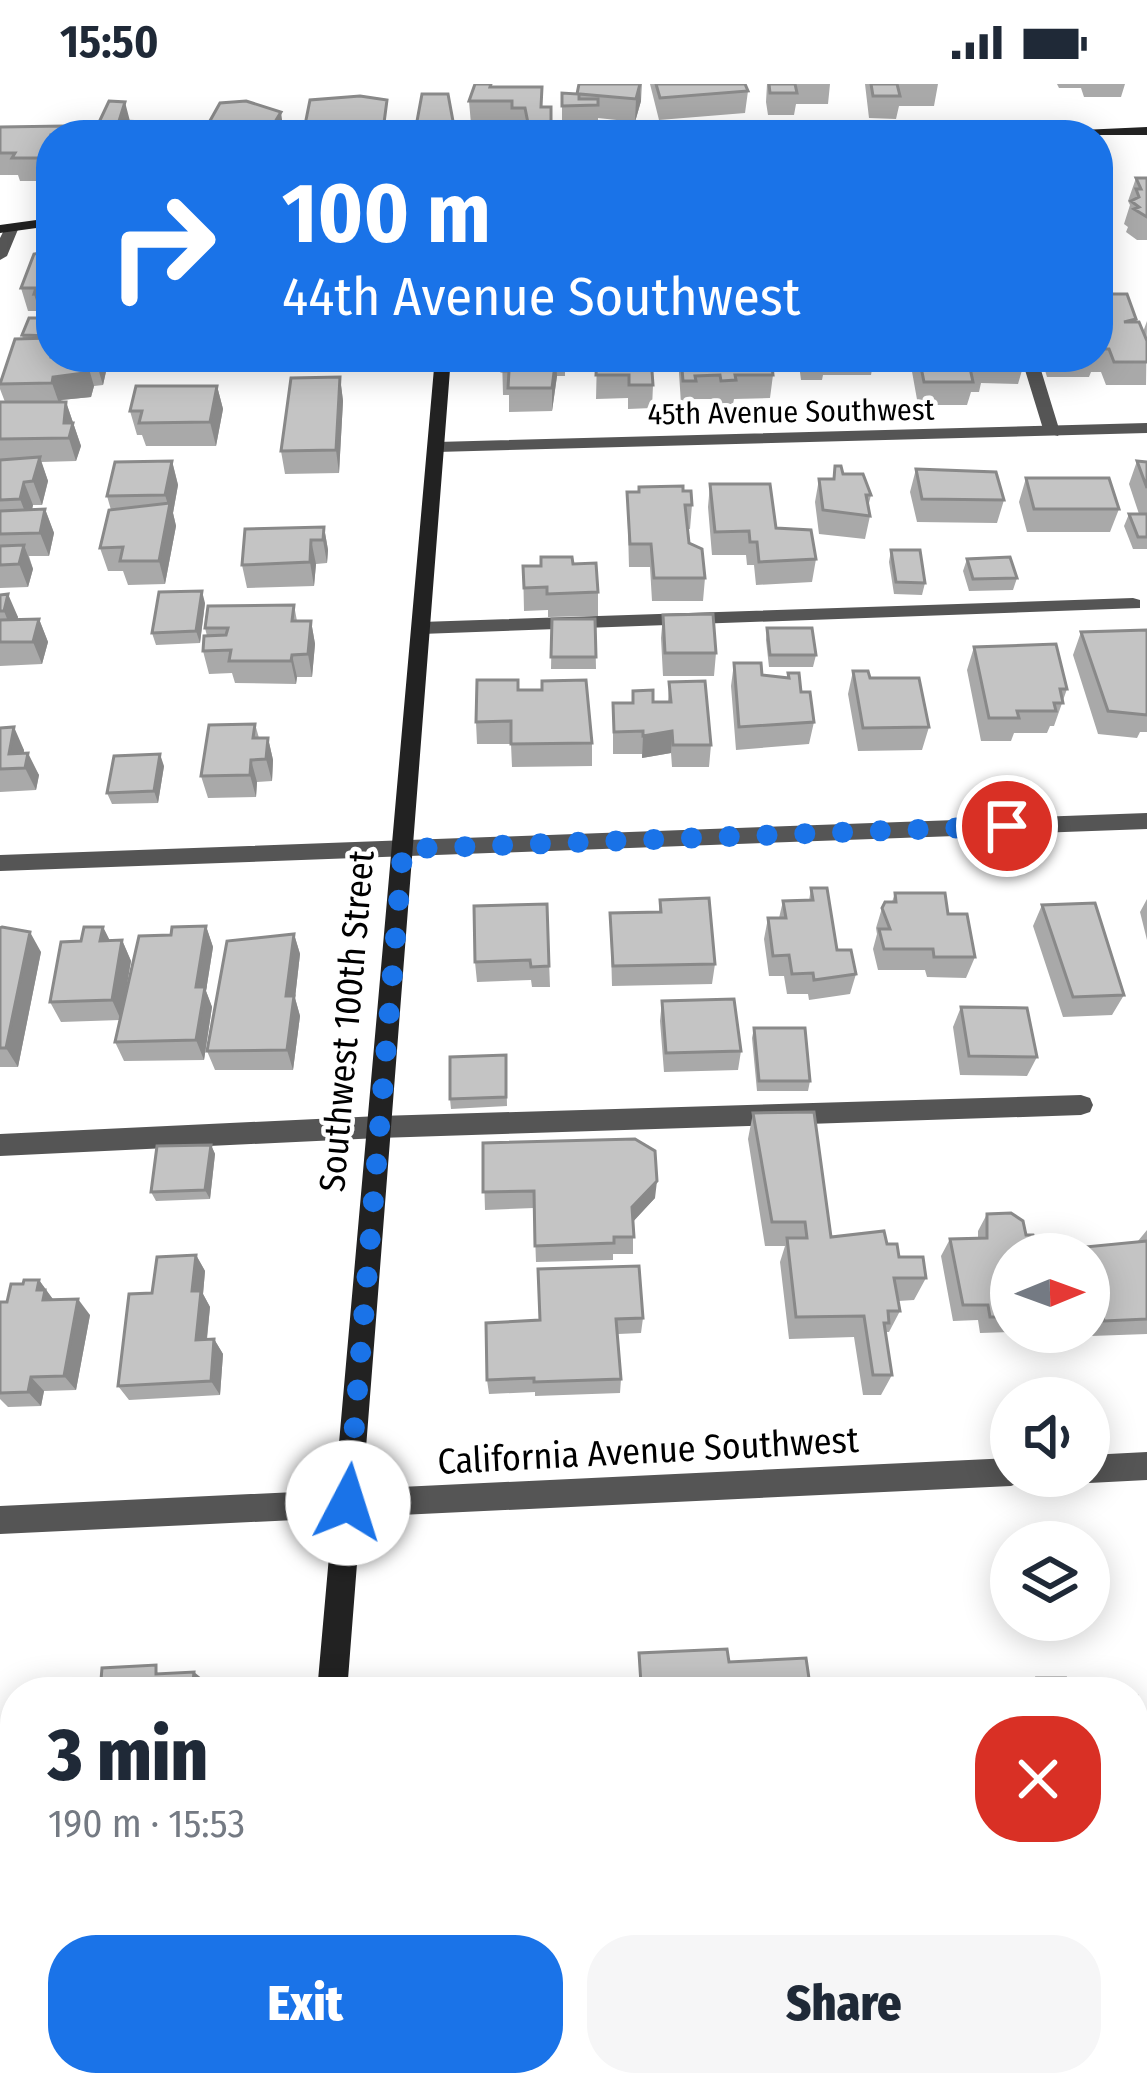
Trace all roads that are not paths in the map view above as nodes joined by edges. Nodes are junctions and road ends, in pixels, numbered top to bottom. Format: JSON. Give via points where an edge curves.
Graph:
{"nodes":[{"id":1,"x":1147,"y":130,"type":"edge"},
{"id":2,"x":1113,"y":132,"type":"edge"},
{"id":3,"x":36,"y":225,"type":"edge"},
{"id":4,"x":6,"y":228,"type":"edge"},
{"id":5,"x":0,"y":256,"type":"edge"},
{"id":6,"x":442,"y":372,"type":"edge"},
{"id":7,"x":1034,"y":372,"type":"edge"},
{"id":8,"x":1147,"y":428,"type":"edge"},
{"id":9,"x":1052,"y":432,"type":"junction"},
{"id":10,"x":437,"y":447,"type":"junction"},
{"id":11,"x":1133,"y":604,"type":"dead end"},
{"id":12,"x":421,"y":628,"type":"junction"},
{"id":13,"x":1147,"y":821,"type":"edge"},
{"id":14,"x":403,"y":849,"type":"junction"},
{"id":15,"x":0,"y":863,"type":"edge"},
{"id":16,"x":1081,"y":1105,"type":"dead end"},
{"id":17,"x":379,"y":1127,"type":"junction"},
{"id":18,"x":0,"y":1145,"type":"edge"},
{"id":19,"x":1147,"y":1466,"type":"edge"},
{"id":20,"x":1110,"y":1467,"type":"edge"},
{"id":21,"x":990,"y":1473,"type":"edge"},
{"id":22,"x":348,"y":1503,"type":"junction"},
{"id":23,"x":0,"y":1520,"type":"edge"},
{"id":24,"x":333,"y":1677,"type":"edge"}],
"edges":[{"from":1,"to":2,"type":"street"},
{"from":3,"to":4,"type":"street"},
{"from":4,"to":5,"type":"street"},
{"from":6,"to":10,"type":"street","name":"Southwest 100th Street"},
{"from":7,"to":9,"type":"street"},
{"from":8,"to":9,"type":"street","name":"45th Avenue Southwest"},
{"from":9,"to":10,"type":"street","name":"45th Avenue Southwest"},
{"from":10,"to":12,"type":"street","name":"Southwest 100th Street"},
{"from":11,"to":12,"type":"street"},
{"from":12,"to":14,"type":"street","name":"Southwest 100th Street"},
{"from":13,"to":14,"type":"street"},
{"from":14,"to":15,"type":"street"},
{"from":14,"to":17,"type":"street","name":"Southwest 100th Street"},
{"from":16,"to":17,"type":"street"},
{"from":17,"to":18,"type":"street"},
{"from":17,"to":22,"type":"street","name":"Southwest 100th Street"},
{"from":19,"to":20,"type":"street"},
{"from":21,"to":22,"type":"street","name":"California Avenue Southwest"},
{"from":22,"to":23,"type":"street","name":"California Avenue Southwest"},
{"from":22,"to":24,"type":"street","name":"Southwest 100th Street"}]}
